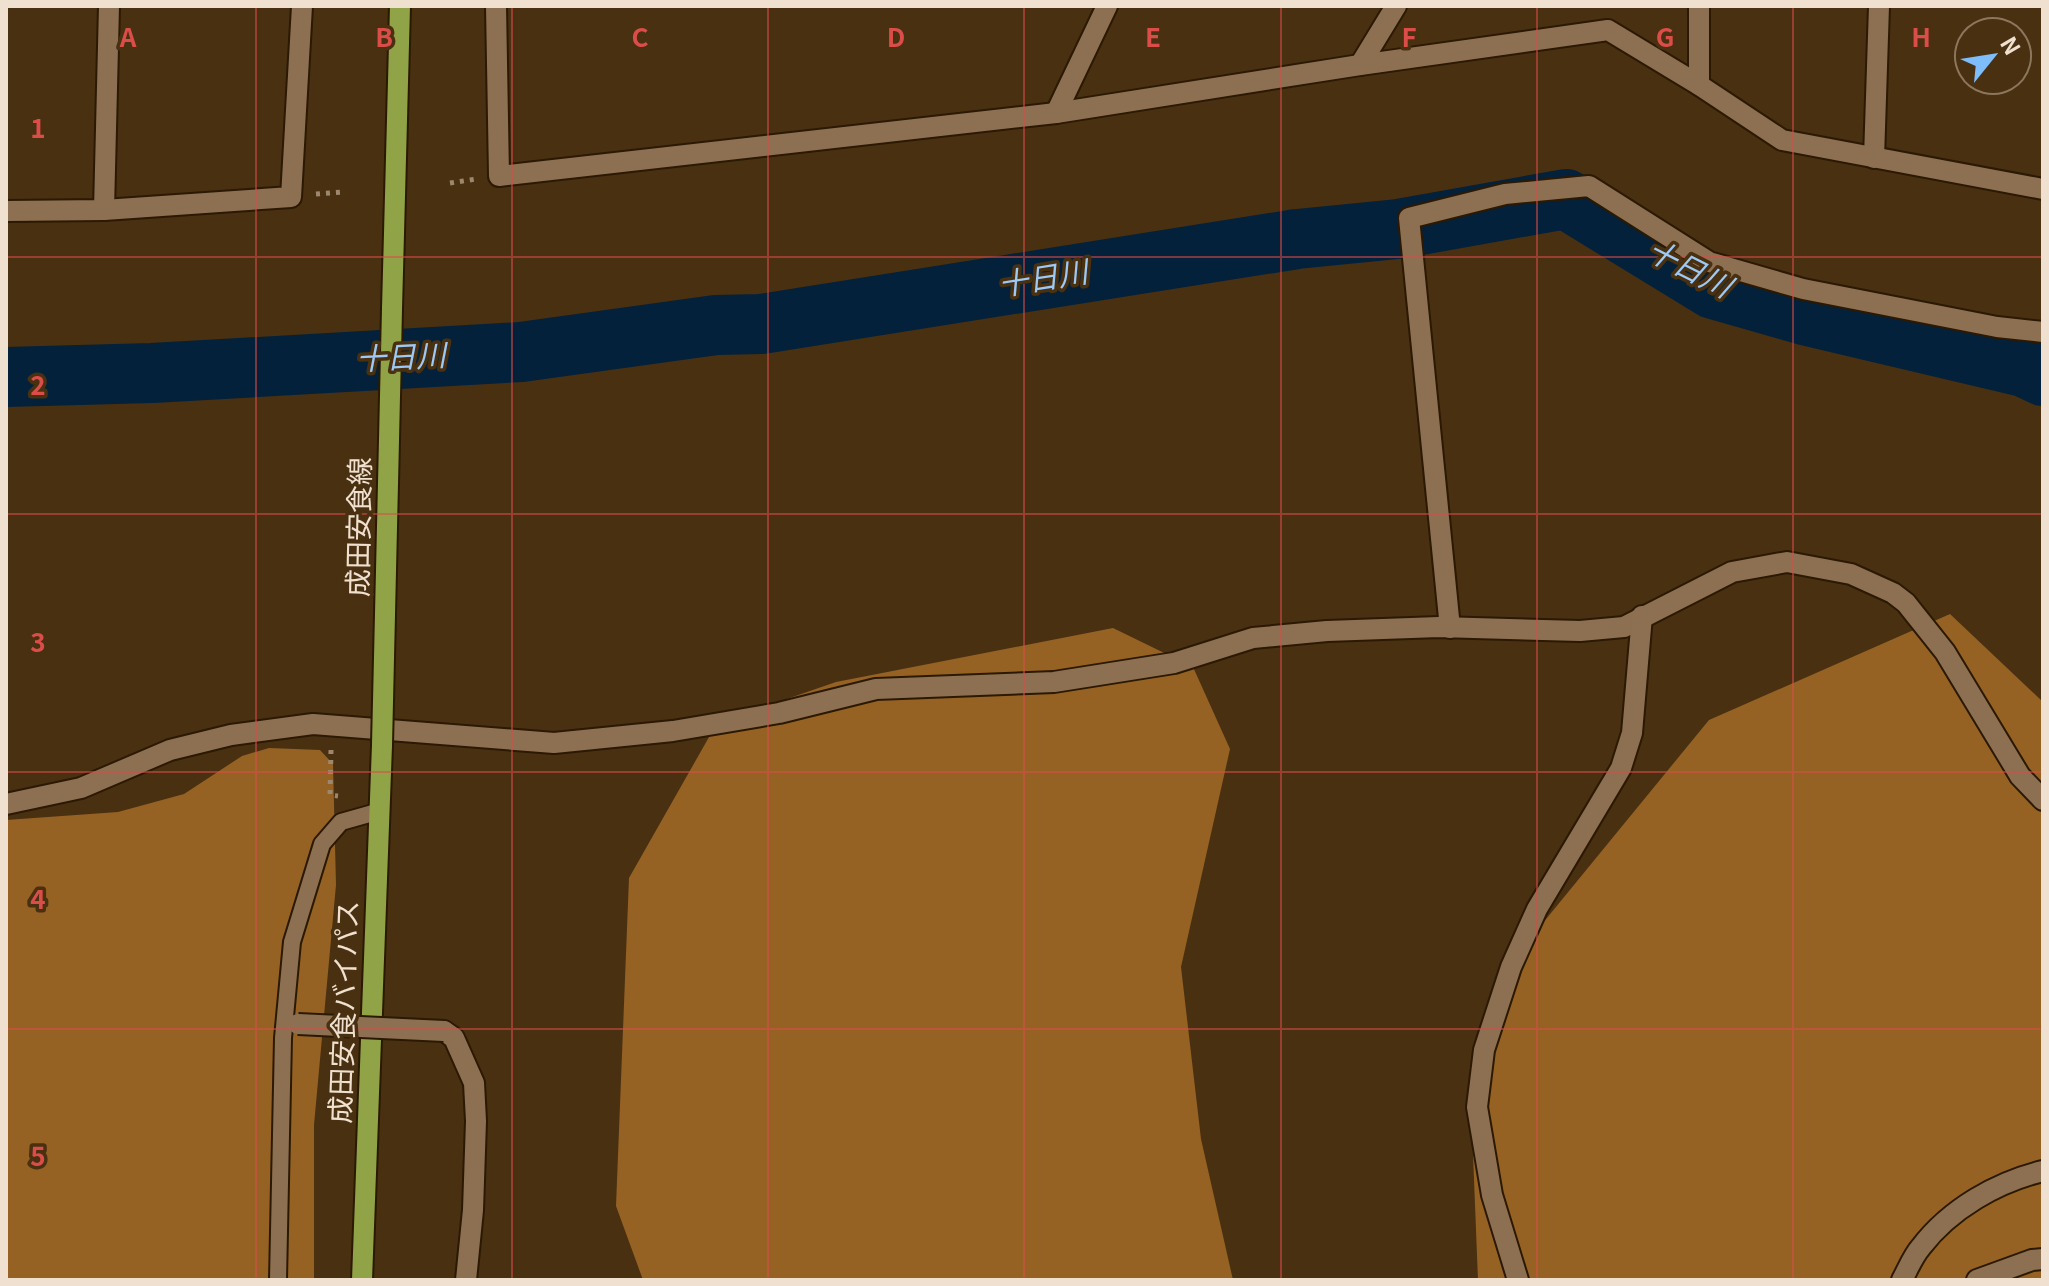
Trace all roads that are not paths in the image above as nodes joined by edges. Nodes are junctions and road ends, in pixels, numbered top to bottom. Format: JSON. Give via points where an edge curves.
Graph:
{"nodes":[{"id":1,"x":109,"y":6,"type":"edge"},
{"id":2,"x":302,"y":6,"type":"edge"},
{"id":3,"x":400,"y":6,"type":"edge"},
{"id":4,"x":496,"y":6,"type":"edge"},
{"id":5,"x":1107,"y":6,"type":"edge"},
{"id":6,"x":1396,"y":6,"type":"edge"},
{"id":7,"x":1699,"y":6,"type":"edge"},
{"id":8,"x":1879,"y":6,"type":"edge"},
{"id":9,"x":1360,"y":65,"type":"junction"},
{"id":10,"x":1699,"y":85,"type":"junction"},
{"id":11,"x":1056,"y":113,"type":"junction"},
{"id":12,"x":1874,"y":158,"type":"junction"},
{"id":13,"x":2043,"y":189,"type":"edge"},
{"id":14,"x":104,"y":210,"type":"junction"},
{"id":15,"x":6,"y":211,"type":"edge"},
{"id":16,"x":2043,"y":332,"type":"edge"},
{"id":17,"x":1642,"y":616,"type":"junction"},
{"id":18,"x":1450,"y":628,"type":"junction"},
{"id":19,"x":382,"y":745,"type":"joint"},
{"id":20,"x":2043,"y":800,"type":"edge"},
{"id":21,"x":6,"y":804,"type":"edge"},
{"id":22,"x":380,"y":811,"type":"junction"},
{"id":23,"x":291,"y":1031,"type":"junction"},
{"id":24,"x":2043,"y":1171,"type":"edge"},
{"id":25,"x":2043,"y":1259,"type":"edge"},
{"id":26,"x":278,"y":1280,"type":"edge"},
{"id":27,"x":362,"y":1280,"type":"edge"},
{"id":28,"x":466,"y":1280,"type":"edge"},
{"id":29,"x":1518,"y":1280,"type":"edge"},
{"id":30,"x":1902,"y":1280,"type":"edge"},
{"id":31,"x":1977,"y":1280,"type":"edge"}],
"edges":[{"from":1,"to":14,"type":"street"},
{"from":2,"to":14,"type":"street","via":[[291,197]]},
{"from":3,"to":19,"type":"main road","name":"成田安食線","bridge":true},
{"from":4,"to":11,"type":"street","via":[[499,176]]},
{"from":5,"to":11,"type":"street"},
{"from":6,"to":9,"type":"street"},
{"from":7,"to":10,"type":"street"},
{"from":8,"to":12,"type":"street"},
{"from":9,"to":10,"type":"street","via":[[1608,30]]},
{"from":9,"to":11,"type":"street"},
{"from":10,"to":12,"type":"street","via":[[1782,140]]},
{"from":12,"to":13,"type":"street"},
{"from":14,"to":15,"type":"street"},
{"from":16,"to":18,"type":"street","via":[[1803,289],[1709,262],[1589,186],[1505,194],[1409,218]]},
{"from":17,"to":18,"type":"street","via":[[1624,627],[1580,631]]},
{"from":17,"to":20,"type":"street","via":[[1732,572],[1787,562],[1851,574],[1893,593],[1945,652],[2020,776]]},
{"from":17,"to":29,"type":"street","via":[[1632,733],[1621,768],[1537,909],[1484,1050],[1477,1107],[1492,1195]]},
{"from":18,"to":21,"type":"street","via":[[1253,638],[1174,663],[1054,682],[876,689],[673,731],[554,743],[313,724],[170,750],[81,788]]},
{"from":19,"to":22,"type":"main road","name":"成田安食バイパス"},
{"from":22,"to":23,"type":"lane","via":[[341,822],[322,844],[292,942]]},
{"from":22,"to":27,"type":"main road","name":"成田安食バイパス"},
{"from":23,"to":26,"type":"lane"},
{"from":23,"to":28,"type":"street","bridge":true,"via":[[444,1031],[454,1038],[474,1083]]},
{"from":24,"to":30,"type":"street","via":[[1969,1200],[1921,1247]]},
{"from":25,"to":31,"type":"street"}]}
